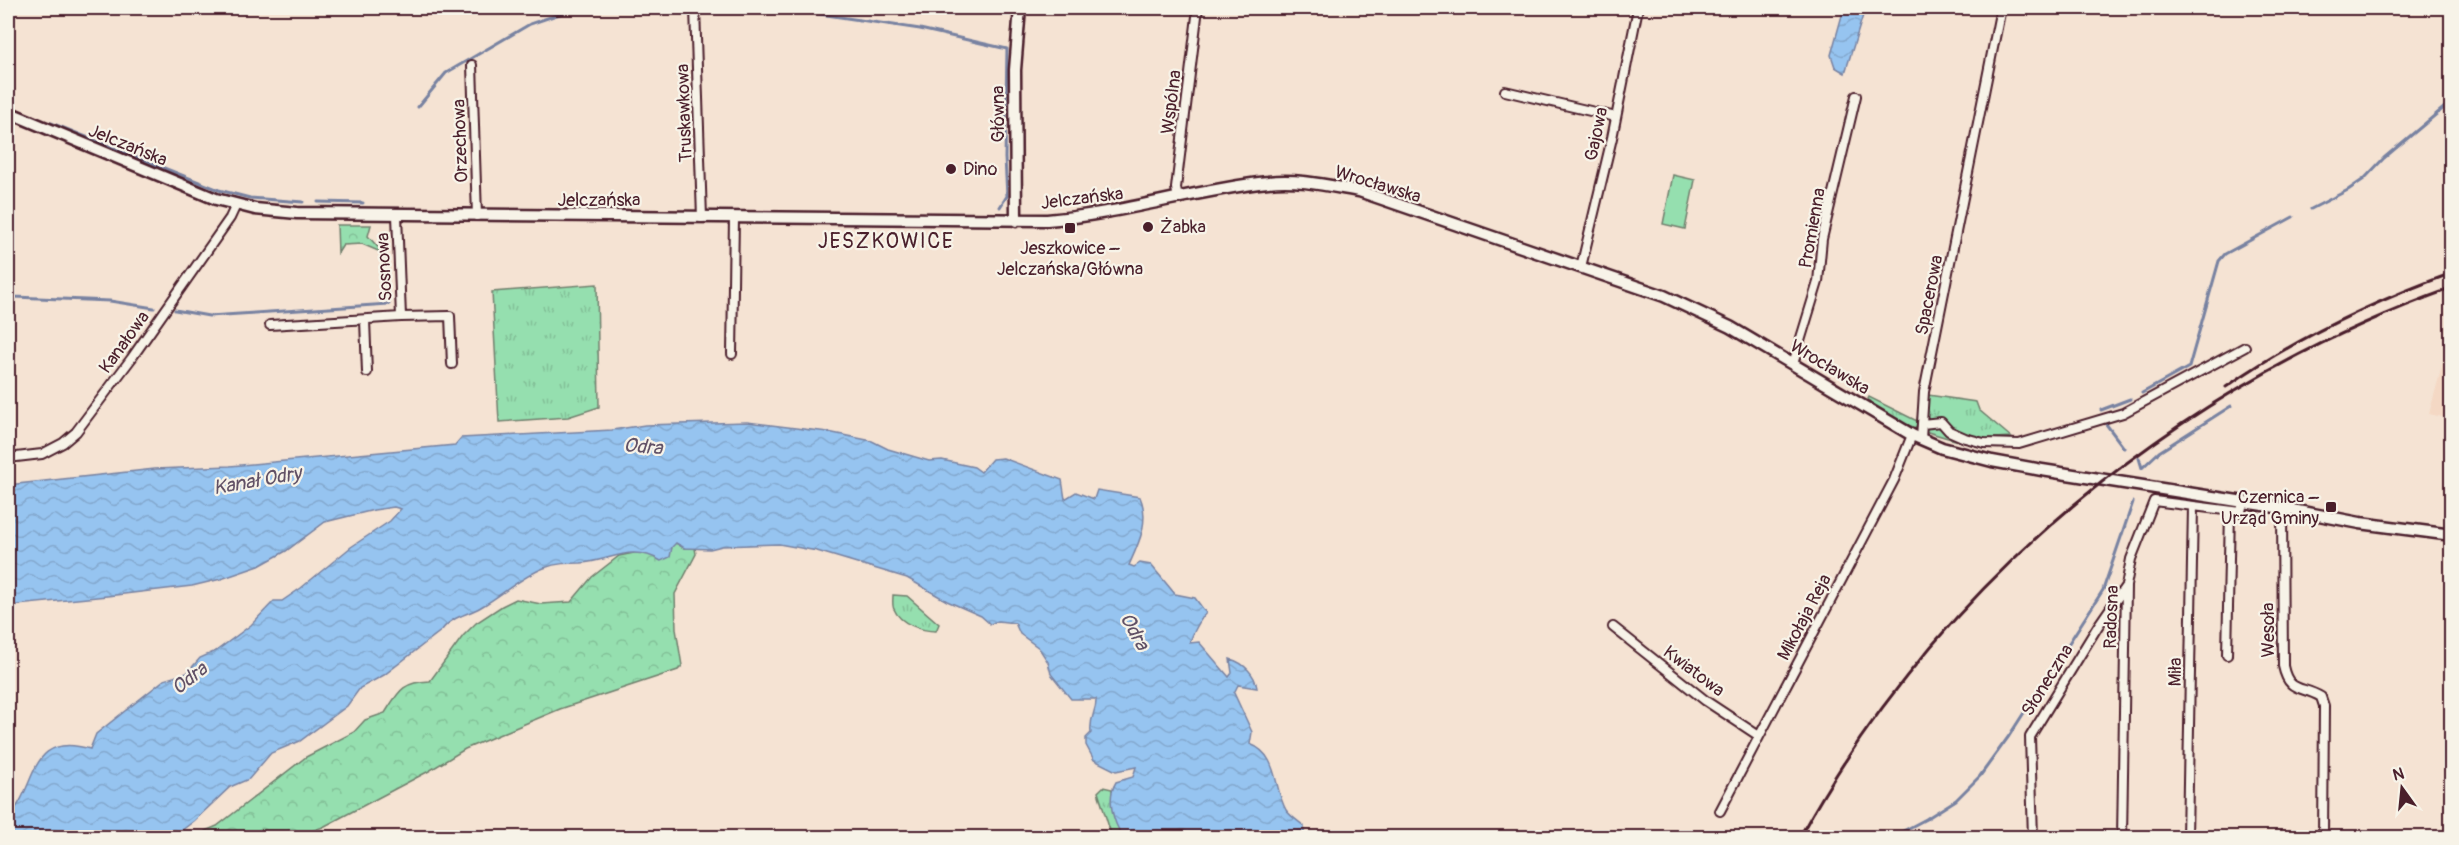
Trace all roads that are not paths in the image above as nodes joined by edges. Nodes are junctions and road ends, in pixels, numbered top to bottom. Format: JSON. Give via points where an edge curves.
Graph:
{"nodes":[{"id":1,"x":695,"y":8,"type":"edge"},
{"id":2,"x":1020,"y":8,"type":"edge"},
{"id":3,"x":1198,"y":8,"type":"edge"},
{"id":4,"x":1638,"y":8,"type":"edge"},
{"id":5,"x":2001,"y":8,"type":"edge"},
{"id":6,"x":472,"y":65,"type":"dead end"},
{"id":7,"x":1505,"y":91,"type":"dead end"},
{"id":8,"x":1856,"y":96,"type":"dead end"},
{"id":9,"x":8,"y":112,"type":"edge"},
{"id":10,"x":1616,"y":117,"type":"junction"},
{"id":11,"x":1207,"y":193,"type":"joint"},
{"id":12,"x":1178,"y":199,"type":"junction"},
{"id":13,"x":236,"y":205,"type":"junction"},
{"id":14,"x":396,"y":215,"type":"junction"},
{"id":15,"x":477,"y":216,"type":"junction"},
{"id":16,"x":702,"y":218,"type":"junction"},
{"id":17,"x":734,"y":218,"type":"junction"},
{"id":18,"x":1016,"y":221,"type":"junction"},
{"id":19,"x":1581,"y":267,"type":"junction"},
{"id":20,"x":401,"y":317,"type":"junction"},
{"id":21,"x":365,"y":320,"type":"junction"},
{"id":22,"x":270,"y":325,"type":"dead end"},
{"id":23,"x":2245,"y":347,"type":"dead end"},
{"id":24,"x":732,"y":354,"type":"dead end"},
{"id":25,"x":452,"y":364,"type":"dead end"},
{"id":26,"x":1793,"y":364,"type":"junction"},
{"id":27,"x":367,"y":372,"type":"dead end"},
{"id":28,"x":1922,"y":424,"type":"junction"},
{"id":29,"x":1917,"y":437,"type":"junction"},
{"id":30,"x":8,"y":458,"type":"edge"},
{"id":31,"x":2243,"y":502,"type":"junction"},
{"id":32,"x":2193,"y":506,"type":"junction"},
{"id":33,"x":2282,"y":508,"type":"junction"},
{"id":34,"x":2230,"y":512,"type":"junction"},
{"id":35,"x":2451,"y":535,"type":"edge"},
{"id":36,"x":2126,"y":586,"type":"junction"},
{"id":37,"x":1613,"y":627,"type":"dead end"},
{"id":38,"x":2227,"y":655,"type":"dead end"},
{"id":39,"x":1759,"y":736,"type":"junction"},
{"id":40,"x":1720,"y":811,"type":"dead end"},
{"id":41,"x":2033,"y":837,"type":"edge"},
{"id":42,"x":2122,"y":837,"type":"edge"},
{"id":43,"x":2187,"y":837,"type":"edge"},
{"id":44,"x":2323,"y":837,"type":"edge"}],
"edges":[{"from":1,"to":16,"type":"street","name":"Truskawkowa"},
{"from":2,"to":18,"type":"main road","name":"Główna","via":[[1015,70]]},
{"from":3,"to":12,"type":"street","name":"Wspólna","via":[[1176,188]]},
{"from":4,"to":10,"type":"street","name":"Gajowa"},
{"from":5,"to":28,"type":"street","name":"Spacerowa","via":[[1924,392]]},
{"from":6,"to":15,"type":"street","name":"Orzechowa"},
{"from":7,"to":10,"type":"street"},
{"from":8,"to":26,"type":"street","name":"Promienna","via":[[1822,239],[1818,282]]},
{"from":9,"to":13,"type":"main road","name":"Jelczańska"},
{"from":10,"to":19,"type":"street","name":"Gajowa"},
{"from":11,"to":12,"type":"main road","name":"Jelczańska"},
{"from":11,"to":19,"type":"main road","name":"Wrocławska","via":[[1270,182],[1359,191]]},
{"from":12,"to":18,"type":"main road","name":"Jelczańska","via":[[1106,214]]},
{"from":13,"to":14,"type":"main road","name":"Jelczańska","via":[[297,213]]},
{"from":13,"to":30,"type":"street","name":"Kanałowa","via":[[138,350],[76,432],[42,454]]},
{"from":14,"to":15,"type":"main road","name":"Jelczańska"},
{"from":14,"to":20,"type":"street","name":"Sosnowa"},
{"from":15,"to":16,"type":"main road","name":"Jelczańska"},
{"from":16,"to":17,"type":"main road","name":"Jelczańska"},
{"from":17,"to":18,"type":"main road","name":"Jelczańska"},
{"from":17,"to":24,"type":"street"},
{"from":19,"to":26,"type":"main road","name":"Wrocławska","via":[[1664,296],[1730,327]]},
{"from":20,"to":21,"type":"street","name":"Sosnowa"},
{"from":20,"to":25,"type":"street","name":"Sosnowa","via":[[450,316]]},
{"from":21,"to":22,"type":"street","name":"Sosnowa"},
{"from":21,"to":27,"type":"street","name":"Sosnowa"},
{"from":23,"to":28,"type":"street","via":[[2122,413],[2019,444],[1965,438],[1949,431],[1941,422]]},
{"from":26,"to":29,"type":"main road","name":"Wrocławska"},
{"from":28,"to":29,"type":"street","name":"Spacerowa"},
{"from":29,"to":31,"type":"main road","name":"Wrocławska","via":[[1992,461]]},
{"from":29,"to":39,"type":"street","name":"Mikołaja Reja"},
{"from":31,"to":33,"type":"main road","name":"Wrocławska"},
{"from":31,"to":34,"type":"street","via":[[2241,512]]},
{"from":32,"to":34,"type":"street","name":"Radosna"},
{"from":32,"to":36,"type":"street","name":"Radosna","via":[[2154,501],[2131,559]]},
{"from":32,"to":43,"type":"street","name":"Miła"},
{"from":33,"to":35,"type":"main road","name":"Wrocławska"},
{"from":33,"to":44,"type":"street","name":"Wesoła","via":[[2283,666],[2292,687],[2313,692],[2324,706]]},
{"from":34,"to":38,"type":"street"},
{"from":36,"to":41,"type":"street","name":"Słoneczna","via":[[2030,737]]},
{"from":36,"to":42,"type":"street","name":"Radosna"},
{"from":37,"to":39,"type":"street","name":"Kwiatowa","via":[[1706,701]]},
{"from":39,"to":40,"type":"street","name":"Mikołaja Reja"}]}
